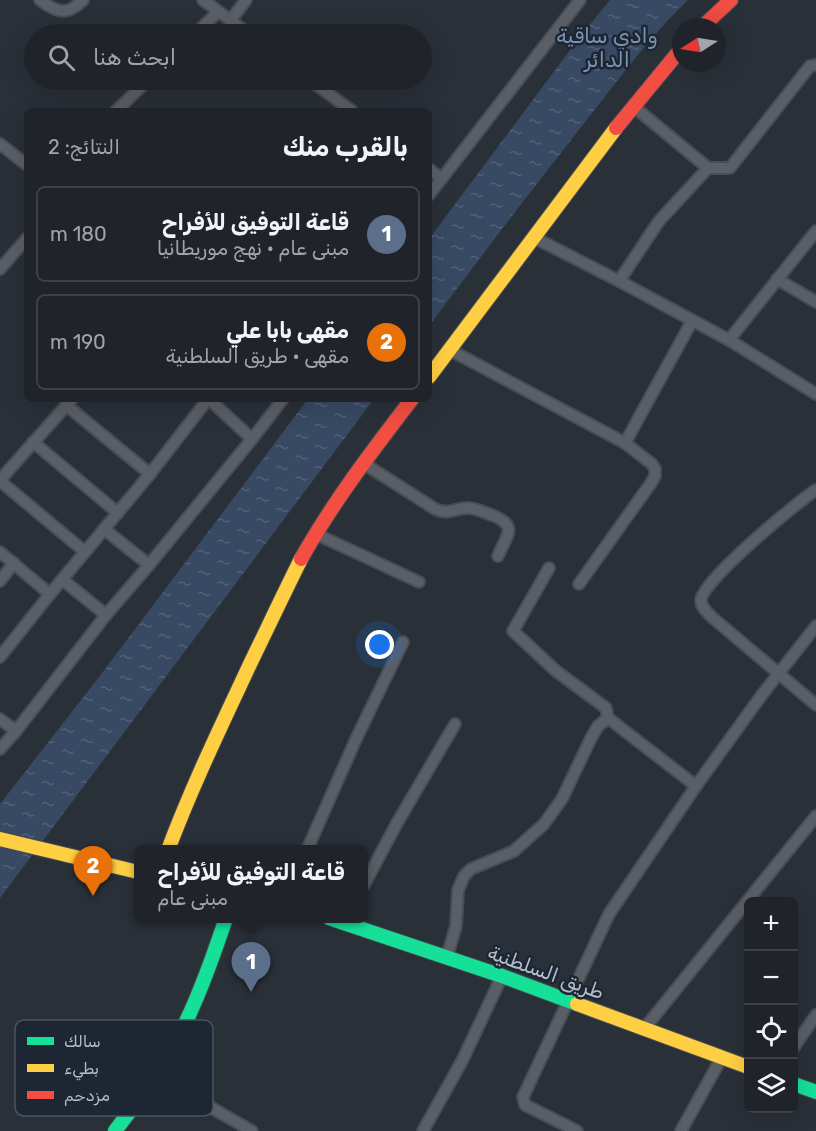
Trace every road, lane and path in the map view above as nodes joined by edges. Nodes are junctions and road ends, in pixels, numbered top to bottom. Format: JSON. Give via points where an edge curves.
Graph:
{"nodes":[{"id":1,"x":40,"y":0,"type":"edge"},
{"id":2,"x":83,"y":0,"type":"edge"},
{"id":3,"x":203,"y":0,"type":"edge"},
{"id":4,"x":246,"y":0,"type":"edge"},
{"id":5,"x":580,"y":0,"type":"edge"},
{"id":6,"x":730,"y":0,"type":"edge"},
{"id":7,"x":218,"y":12,"type":"junction"},
{"id":8,"x":711,"y":18,"type":"edge"},
{"id":9,"x":230,"y":21,"type":"junction"},
{"id":10,"x":205,"y":24,"type":"edge"},
{"id":11,"x":234,"y":24,"type":"edge"},
{"id":12,"x":672,"y":60,"type":"edge"},
{"id":13,"x":816,"y":65,"type":"edge"},
{"id":14,"x":138,"y":90,"type":"edge"},
{"id":15,"x":324,"y":90,"type":"edge"},
{"id":16,"x":633,"y":106,"type":"junction"},
{"id":17,"x":119,"y":108,"type":"edge"},
{"id":18,"x":348,"y":108,"type":"edge"},
{"id":19,"x":0,"y":144,"type":"edge"},
{"id":20,"x":24,"y":163,"type":"edge"},
{"id":21,"x":708,"y":168,"type":"junction"},
{"id":22,"x":432,"y":171,"type":"edge"},
{"id":23,"x":441,"y":178,"type":"junction"},
{"id":24,"x":432,"y":191,"type":"edge"},
{"id":25,"x":816,"y":231,"type":"edge"},
{"id":26,"x":533,"y":237,"type":"junction"},
{"id":27,"x":24,"y":241,"type":"edge"},
{"id":28,"x":0,"y":268,"type":"edge"},
{"id":29,"x":777,"y":279,"type":"junction"},
{"id":30,"x":619,"y":281,"type":"junction"},
{"id":31,"x":816,"y":302,"type":"edge"},
{"id":32,"x":692,"y":321,"type":"junction"},
{"id":33,"x":729,"y":340,"type":"junction"},
{"id":34,"x":450,"y":350,"type":"junction"},
{"id":35,"x":432,"y":373,"type":"edge"},
{"id":36,"x":816,"y":394,"type":"edge"},
{"id":37,"x":69,"y":402,"type":"edge"},
{"id":38,"x":206,"y":402,"type":"edge"},
{"id":39,"x":211,"y":402,"type":"edge"},
{"id":40,"x":281,"y":402,"type":"edge"},
{"id":41,"x":410,"y":402,"type":"edge"},
{"id":42,"x":252,"y":439,"type":"junction"},
{"id":43,"x":33,"y":442,"type":"junction"},
{"id":44,"x":625,"y":442,"type":"junction"},
{"id":45,"x":363,"y":463,"type":"junction"},
{"id":46,"x":150,"y":474,"type":"junction"},
{"id":47,"x":0,"y":481,"type":"edge"},
{"id":48,"x":816,"y":490,"type":"edge"},
{"id":49,"x":117,"y":513,"type":"junction"},
{"id":50,"x":104,"y":529,"type":"junction"},
{"id":51,"x":316,"y":534,"type":"junction"},
{"id":52,"x":0,"y":552,"type":"edge"},
{"id":53,"x":85,"y":552,"type":"junction"},
{"id":54,"x":498,"y":556,"type":"dead end"},
{"id":55,"x":14,"y":563,"type":"junction"},
{"id":56,"x":149,"y":565,"type":"junction"},
{"id":57,"x":549,"y":568,"type":"dead end"},
{"id":58,"x":63,"y":580,"type":"junction"},
{"id":59,"x":0,"y":581,"type":"edge"},
{"id":60,"x":419,"y":582,"type":"dead end"},
{"id":61,"x":579,"y":584,"type":"dead end"},
{"id":62,"x":51,"y":594,"type":"junction"},
{"id":63,"x":106,"y":615,"type":"junction"},
{"id":64,"x":816,"y":626,"type":"edge"},
{"id":65,"x":403,"y":642,"type":"dead end"},
{"id":66,"x":0,"y":657,"type":"edge"},
{"id":67,"x":778,"y":674,"type":"junction"},
{"id":68,"x":816,"y":705,"type":"edge"},
{"id":69,"x":0,"y":718,"type":"edge"},
{"id":70,"x":609,"y":718,"type":"junction"},
{"id":71,"x":455,"y":724,"type":"dead end"},
{"id":72,"x":16,"y":731,"type":"junction"},
{"id":73,"x":0,"y":749,"type":"edge"},
{"id":74,"x":696,"y":786,"type":"junction"},
{"id":75,"x":816,"y":816,"type":"edge"},
{"id":76,"x":0,"y":839,"type":"edge"},
{"id":77,"x":170,"y":845,"type":"edge"},
{"id":78,"x":308,"y":845,"type":"edge"},
{"id":79,"x":134,"y":871,"type":"edge"},
{"id":80,"x":368,"y":876,"type":"edge"},
{"id":81,"x":224,"y":923,"type":"edge"},
{"id":82,"x":353,"y":923,"type":"edge"},
{"id":83,"x":447,"y":957,"type":"junction"},
{"id":84,"x":502,"y":976,"type":"junction"},
{"id":85,"x":568,"y":1000,"type":"junction"},
{"id":86,"x":816,"y":1015,"type":"edge"},
{"id":87,"x":187,"y":1020,"type":"edge"},
{"id":88,"x":644,"y":1029,"type":"junction"},
{"id":89,"x":798,"y":1041,"type":"edge"},
{"id":90,"x":722,"y":1057,"type":"junction"},
{"id":91,"x":744,"y":1065,"type":"edge"},
{"id":92,"x":798,"y":1085,"type":"edge"},
{"id":93,"x":816,"y":1092,"type":"edge"},
{"id":94,"x":213,"y":1109,"type":"edge"},
{"id":95,"x":130,"y":1116,"type":"edge"},
{"id":96,"x":121,"y":1129,"type":"edge"},
{"id":97,"x":252,"y":1131,"type":"edge"},
{"id":98,"x":423,"y":1131,"type":"edge"},
{"id":99,"x":577,"y":1131,"type":"edge"},
{"id":100,"x":681,"y":1131,"type":"edge"}],
"edges":[{"from":1,"to":2,"type":"street","via":[[61,12]]},
{"from":3,"to":7,"type":"street"},
{"from":4,"to":9,"type":"street"},
{"from":5,"to":23,"type":"street"},
{"from":6,"to":8,"type":"street"},
{"from":7,"to":9,"type":"street"},
{"from":7,"to":10,"type":"street"},
{"from":9,"to":11,"type":"street"},
{"from":12,"to":16,"type":"street"},
{"from":13,"to":21,"type":"street","via":[[810,66],[730,168]]},
{"from":14,"to":17,"type":"street"},
{"from":15,"to":18,"type":"street"},
{"from":16,"to":21,"type":"street"},
{"from":16,"to":26,"type":"street"},
{"from":19,"to":20,"type":"street"},
{"from":21,"to":30,"type":"street","via":[[659,221]]},
{"from":22,"to":23,"type":"street"},
{"from":23,"to":24,"type":"street"},
{"from":25,"to":29,"type":"street"},
{"from":26,"to":30,"type":"street"},
{"from":26,"to":34,"type":"street"},
{"from":27,"to":28,"type":"street"},
{"from":29,"to":31,"type":"street"},
{"from":29,"to":33,"type":"street"},
{"from":30,"to":32,"type":"street"},
{"from":32,"to":33,"type":"street"},
{"from":32,"to":44,"type":"street"},
{"from":33,"to":36,"type":"street"},
{"from":34,"to":35,"type":"street"},
{"from":34,"to":44,"type":"street"},
{"from":37,"to":43,"type":"street"},
{"from":37,"to":46,"type":"street"},
{"from":38,"to":46,"type":"street"},
{"from":39,"to":42,"type":"street"},
{"from":40,"to":42,"type":"street"},
{"from":41,"to":45,"type":"street"},
{"from":42,"to":56,"type":"street"},
{"from":43,"to":47,"type":"street"},
{"from":43,"to":49,"type":"street"},
{"from":44,"to":61,"type":"street","via":[[652,464],[655,476]]},
{"from":45,"to":51,"type":"street"},
{"from":45,"to":54,"type":"street","via":[[435,509],[450,512],[469,508],[501,519],[509,531]]},
{"from":46,"to":49,"type":"street"},
{"from":47,"to":53,"type":"street"},
{"from":48,"to":67,"type":"street","via":[[756,537],[710,584],[700,601],[713,618]]},
{"from":49,"to":50,"type":"street"},
{"from":50,"to":53,"type":"street"},
{"from":50,"to":56,"type":"street"},
{"from":51,"to":60,"type":"street"},
{"from":51,"to":77,"type":"street","via":[[206,755]]},
{"from":52,"to":55,"type":"street"},
{"from":53,"to":58,"type":"street"},
{"from":55,"to":59,"type":"street"},
{"from":55,"to":62,"type":"street"},
{"from":56,"to":63,"type":"street"},
{"from":57,"to":70,"type":"street","via":[[513,631],[556,671],[606,708]]},
{"from":58,"to":62,"type":"street"},
{"from":58,"to":63,"type":"street"},
{"from":62,"to":66,"type":"street"},
{"from":63,"to":72,"type":"street"},
{"from":64,"to":67,"type":"street"},
{"from":65,"to":78,"type":"street"},
{"from":67,"to":68,"type":"street"},
{"from":67,"to":74,"type":"street"},
{"from":69,"to":72,"type":"street"},
{"from":70,"to":74,"type":"street"},
{"from":70,"to":83,"type":"street","via":[[598,726],[562,799],[544,824],[514,851],[471,869],[464,876]]},
{"from":71,"to":80,"type":"street"},
{"from":72,"to":73,"type":"street"},
{"from":74,"to":85,"type":"street","via":[[609,914]]},
{"from":75,"to":88,"type":"street"},
{"from":76,"to":79,"type":"street"},
{"from":81,"to":87,"type":"street"},
{"from":82,"to":83,"type":"street","name":"طريق السلطنية"},
{"from":83,"to":84,"type":"street","name":"طريق السلطنية"},
{"from":84,"to":85,"type":"street","name":"طريق السلطنية"},
{"from":84,"to":98,"type":"street"},
{"from":85,"to":88,"type":"street","name":"طريق السلطنية"},
{"from":85,"to":99,"type":"street","via":[[523,1097],[525,1105]]},
{"from":86,"to":89,"type":"street"},
{"from":88,"to":90,"type":"street","name":"طريق السلطنية"},
{"from":90,"to":91,"type":"street","name":"طريق السلطنية"},
{"from":90,"to":100,"type":"street"},
{"from":92,"to":93,"type":"street"},
{"from":94,"to":97,"type":"street"},
{"from":95,"to":96,"type":"street"}]}
